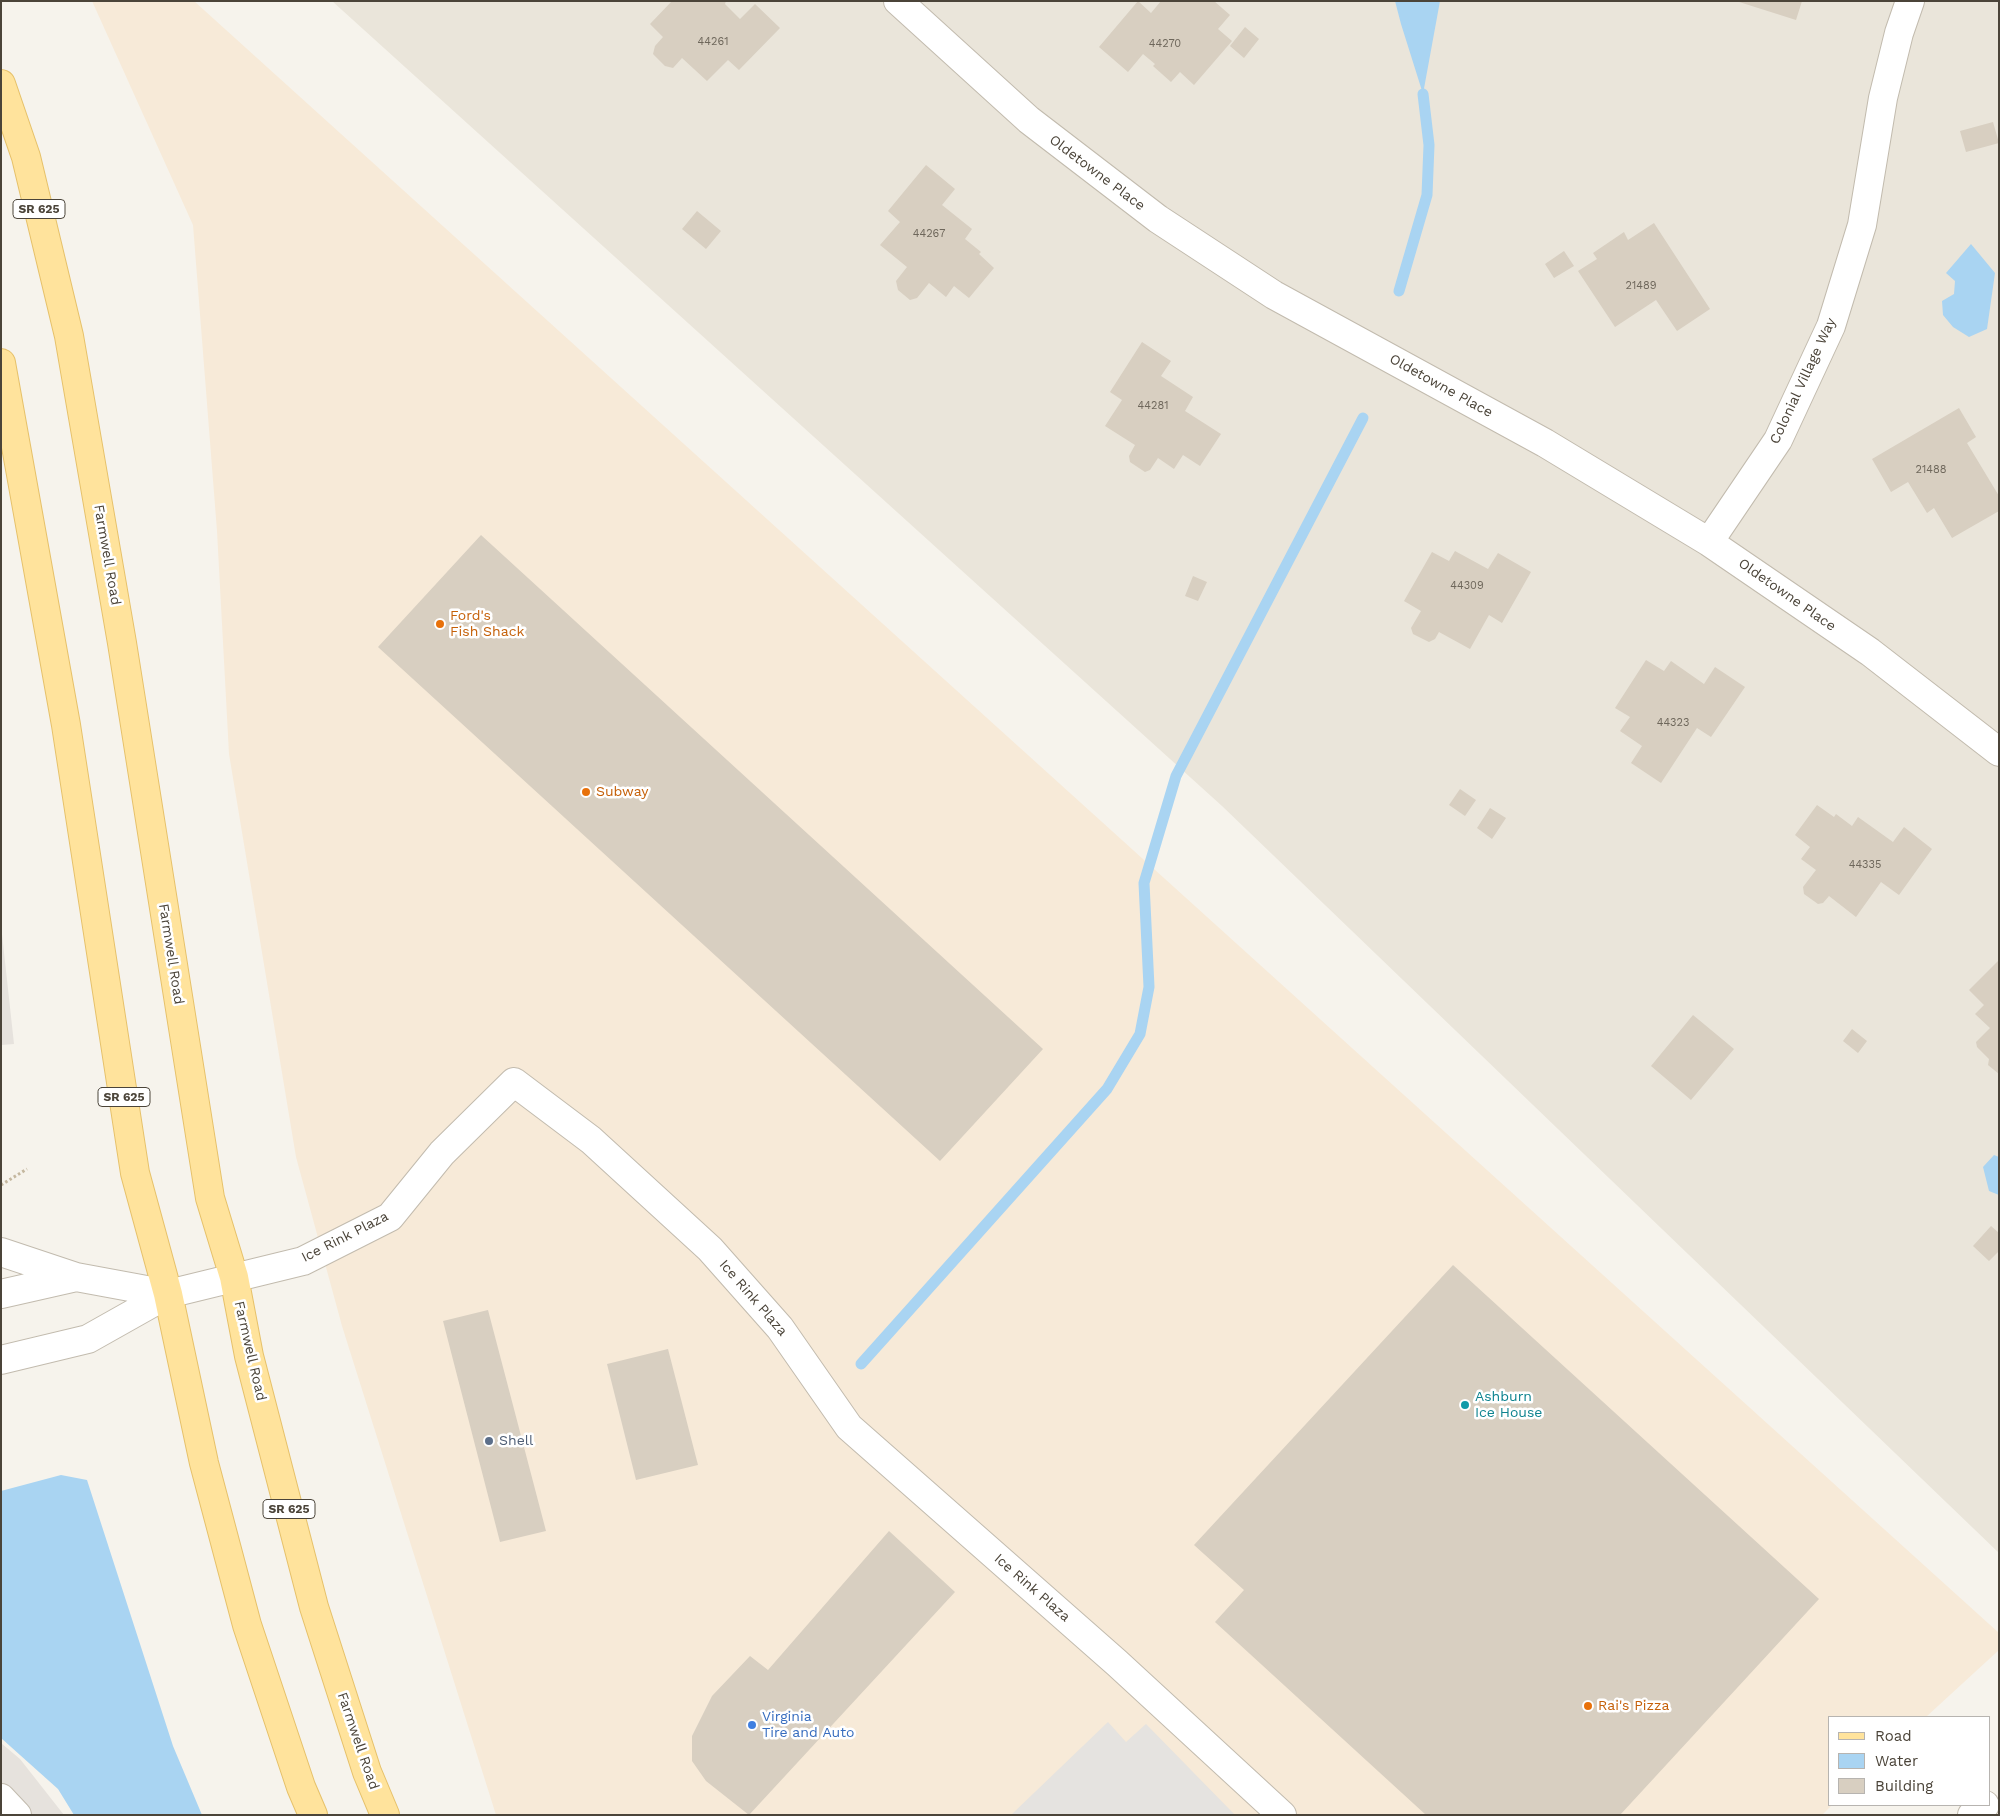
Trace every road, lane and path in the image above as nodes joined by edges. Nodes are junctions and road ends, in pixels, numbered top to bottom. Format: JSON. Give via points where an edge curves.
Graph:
{"nodes":[{"id":1,"x":898,"y":1,"type":"edge"},
{"id":2,"x":1910,"y":1,"type":"edge"},
{"id":3,"x":1,"y":84,"type":"edge"},
{"id":4,"x":1,"y":364,"type":"edge"},
{"id":5,"x":1709,"y":542,"type":"junction"},
{"id":6,"x":1999,"y":752,"type":"edge"},
{"id":7,"x":27,"y":1168,"type":"dead end"},
{"id":8,"x":1,"y":1185,"type":"edge"},
{"id":9,"x":1,"y":1252,"type":"edge"},
{"id":10,"x":76,"y":1277,"type":"junction"},
{"id":11,"x":234,"y":1277,"type":"junction"},
{"id":12,"x":1,"y":1294,"type":"edge"},
{"id":13,"x":168,"y":1294,"type":"junction"},
{"id":14,"x":1,"y":1360,"type":"edge"},
{"id":15,"x":1,"y":1798,"type":"edge"},
{"id":16,"x":1984,"y":1806,"type":"edge"},
{"id":17,"x":16,"y":1815,"type":"edge"},
{"id":18,"x":313,"y":1815,"type":"edge"},
{"id":19,"x":385,"y":1815,"type":"edge"},
{"id":20,"x":1282,"y":1815,"type":"edge"},
{"id":21,"x":1972,"y":1815,"type":"edge"}],
"edges":[{"from":1,"to":5,"type":"street","name":"Oldetowne Place","via":[[1029,120],[1167,225],[1274,295],[1545,443]]},
{"from":2,"to":5,"type":"street","name":"Colonial Village Way","via":[[1898,33],[1883,98],[1862,225],[1831,326],[1778,440]]},
{"from":3,"to":11,"type":"main road","name":"Farmwell Road","number":"SR 625","via":[[26,157],[69,336],[124,653],[210,1198]]},
{"from":4,"to":13,"type":"main road","number":"SR 625","via":[[67,734],[135,1173]]},
{"from":5,"to":6,"type":"street","name":"Oldetowne Place","via":[[1870,652]]},
{"from":7,"to":8,"type":"path"},
{"from":9,"to":10,"type":"street"},
{"from":10,"to":12,"type":"street"},
{"from":10,"to":13,"type":"street"},
{"from":11,"to":13,"type":"street","name":"Ice Rink Plaza"},
{"from":11,"to":19,"type":"main road","name":"Farmwell Road","number":"SR 625","via":[[249,1356],[314,1607],[367,1772]]},
{"from":11,"to":20,"type":"street","name":"Ice Rink Plaza","via":[[303,1261],[390,1217],[442,1154],[514,1082],[591,1140],[710,1249],[780,1328],[849,1427],[1117,1663]]},
{"from":13,"to":14,"type":"street","via":[[88,1339]]},
{"from":13,"to":18,"type":"main road","number":"SR 625","via":[[204,1463],[247,1625]]},
{"from":15,"to":17,"type":"street"},
{"from":16,"to":21,"type":"street"}]}
